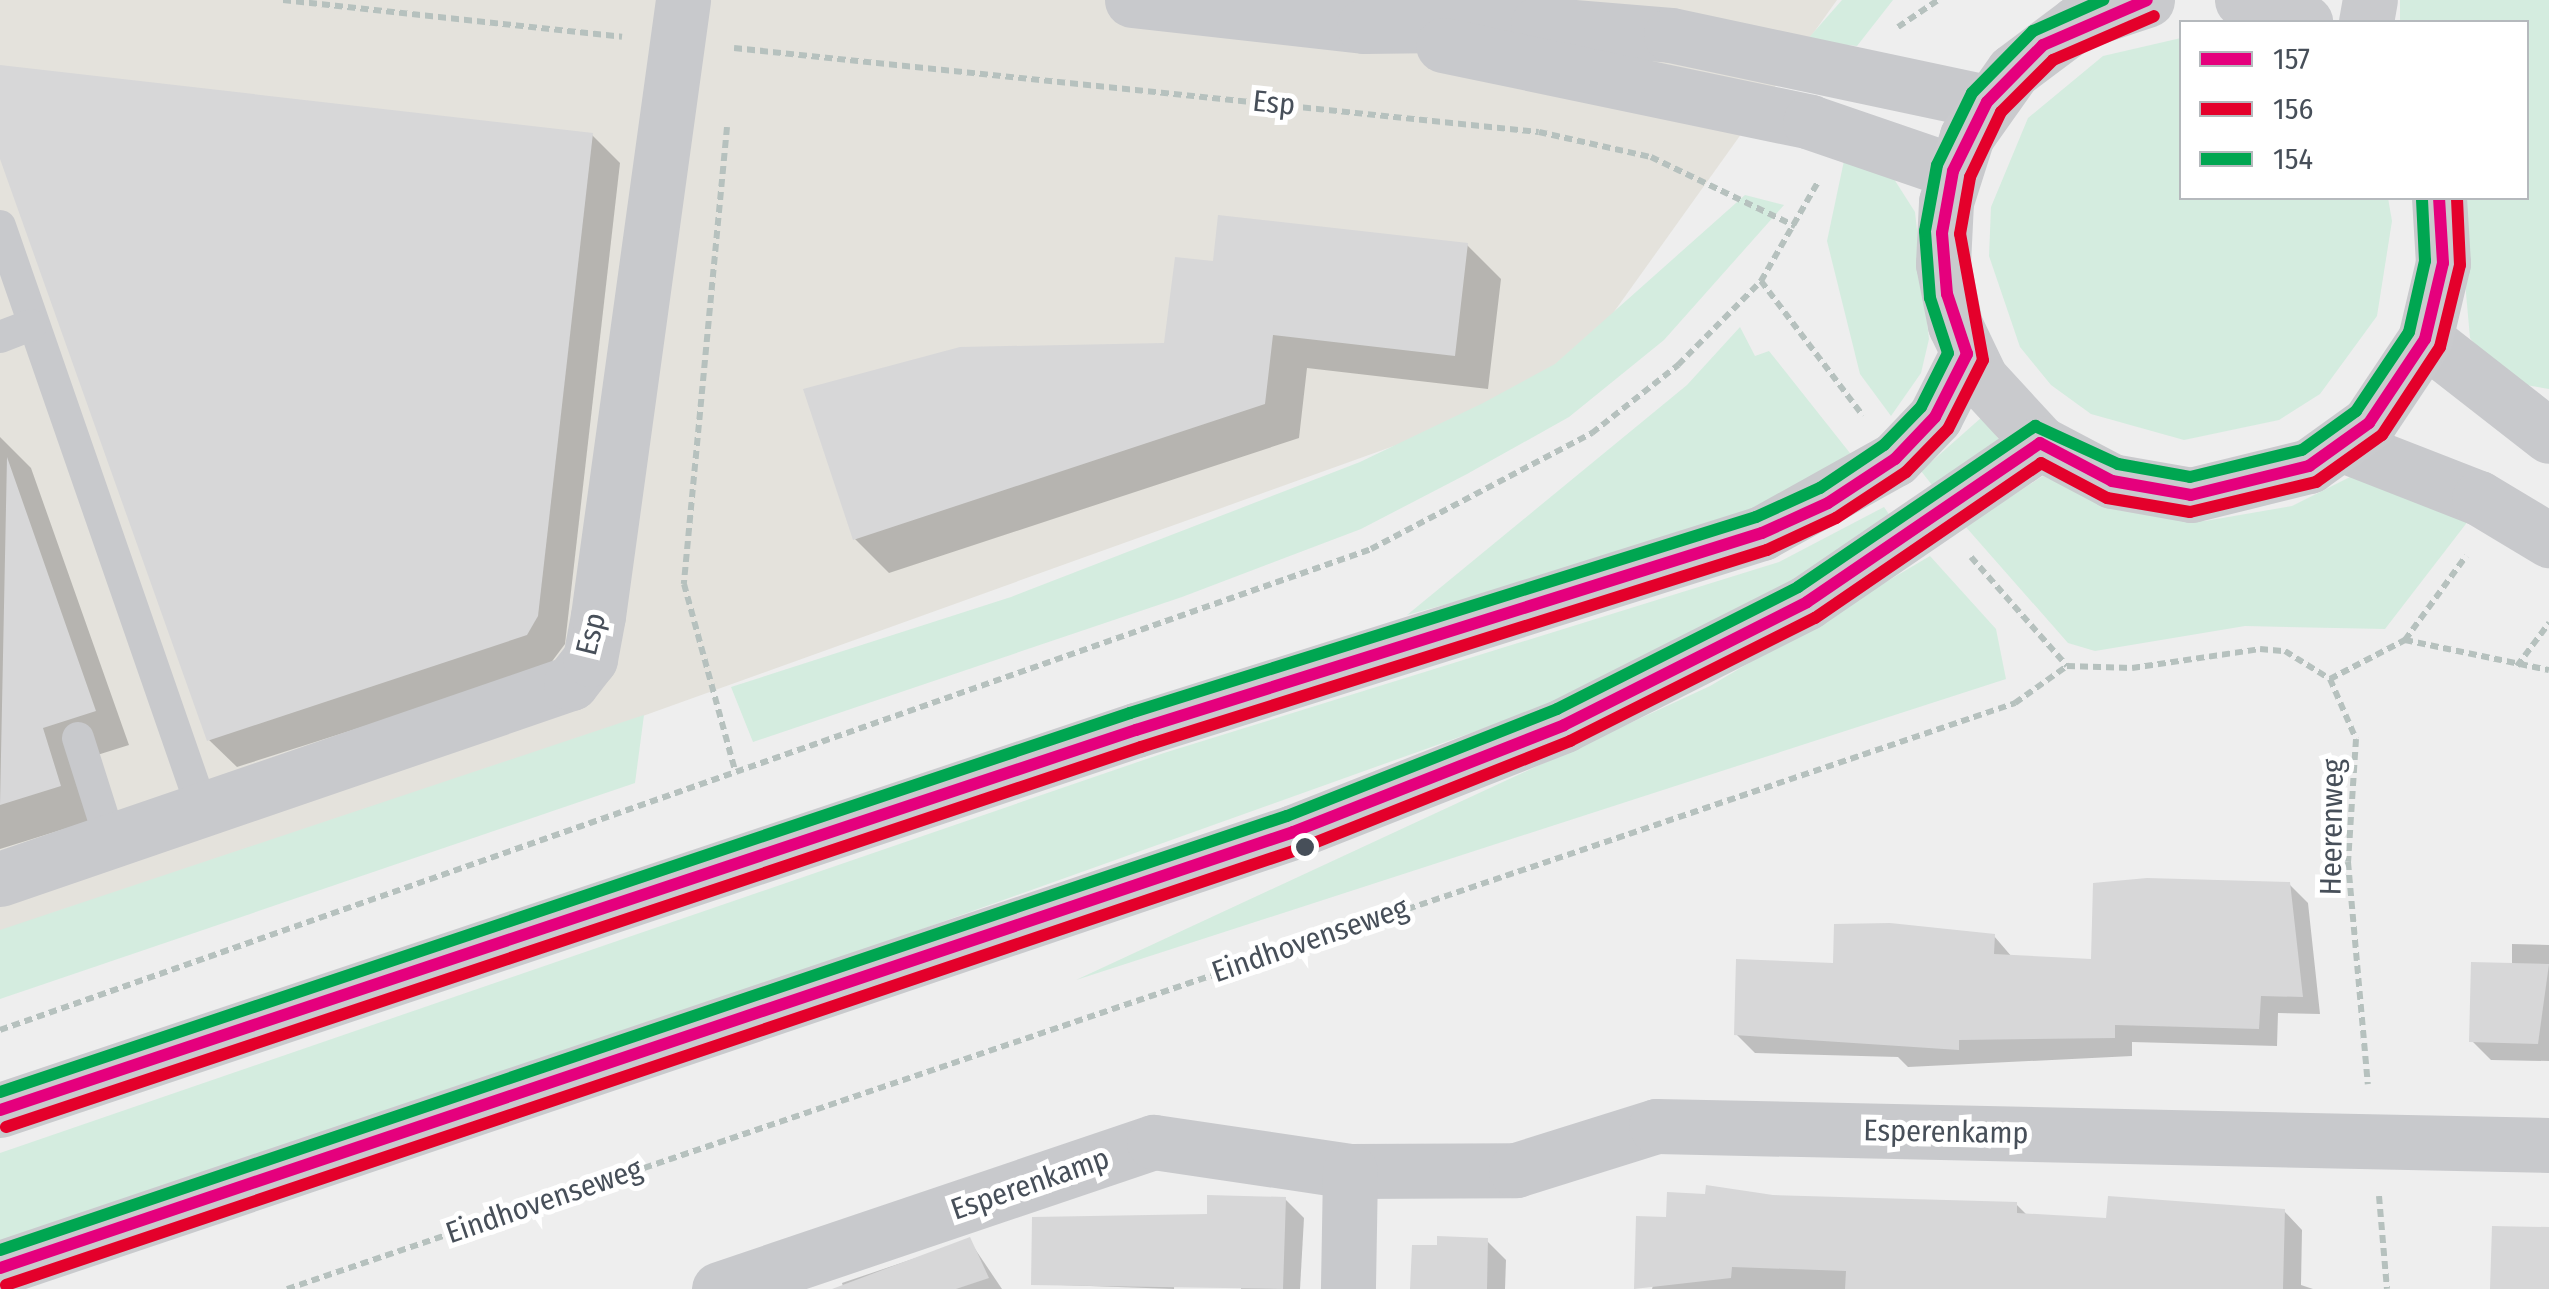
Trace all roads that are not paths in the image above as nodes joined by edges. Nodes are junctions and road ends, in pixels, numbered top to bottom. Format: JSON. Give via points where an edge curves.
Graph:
{"nodes":[{"id":1,"x":1132,"y":0,"type":"edge"},
{"id":2,"x":2147,"y":0,"type":"edge"},
{"id":3,"x":2242,"y":0,"type":"edge"},
{"id":4,"x":2299,"y":20,"type":"edge"},
{"id":5,"x":680,"y":21,"type":"edge"},
{"id":6,"x":1364,"y":26,"type":"junction"},
{"id":7,"x":1988,"y":102,"type":"junction"},
{"id":8,"x":1954,"y":172,"type":"junction"},
{"id":9,"x":2438,"y":200,"type":"edge"},
{"id":10,"x":0,"y":226,"type":"edge"},
{"id":11,"x":31,"y":326,"type":"junction"},
{"id":12,"x":0,"y":337,"type":"edge"},
{"id":13,"x":2425,"y":338,"type":"junction"},
{"id":14,"x":1967,"y":354,"type":"junction"},
{"id":15,"x":2549,"y":436,"type":"edge"},
{"id":16,"x":2040,"y":443,"type":"junction"},
{"id":17,"x":2343,"y":445,"type":"junction"},
{"id":18,"x":2549,"y":540,"type":"edge"},
{"id":19,"x":78,"y":738,"type":"dead end"},
{"id":20,"x":203,"y":811,"type":"junction"},
{"id":21,"x":111,"y":842,"type":"junction"},
{"id":22,"x":0,"y":879,"type":"edge"},
{"id":23,"x":0,"y":1110,"type":"edge"},
{"id":24,"x":2549,"y":1145,"type":"edge"},
{"id":25,"x":1350,"y":1170,"type":"junction"},
{"id":26,"x":0,"y":1268,"type":"edge"},
{"id":27,"x":719,"y":1289,"type":"edge"},
{"id":28,"x":1348,"y":1289,"type":"edge"}],
"edges":[{"from":1,"to":6,"type":"street"},
{"from":2,"to":7,"type":"main road","via":[[2043,45]]},
{"from":3,"to":4,"type":"main road"},
{"from":5,"to":20,"type":"street","name":"Esp","via":[[590,659],[571,683],[533,700]]},
{"from":6,"to":7,"type":"street","via":[[1538,24],[1671,35]]},
{"from":6,"to":8,"type":"street","via":[[1810,122]]},
{"from":7,"to":8,"type":"main road"},
{"from":8,"to":14,"type":"main road","via":[[1943,264]]},
{"from":9,"to":13,"type":"main road","via":[[2443,264]]},
{"from":10,"to":11,"type":"lane"},
{"from":11,"to":12,"type":"lane"},
{"from":11,"to":20,"type":"lane"},
{"from":13,"to":15,"type":"street"},
{"from":13,"to":17,"type":"main road","via":[[2392,398]]},
{"from":14,"to":16,"type":"main road"},
{"from":14,"to":23,"type":"main road","via":[[1935,416],[1896,459],[1762,533],[1117,736]]},
{"from":16,"to":17,"type":"main road","via":[[2112,481],[2192,496],[2272,482]]},
{"from":16,"to":26,"type":"main road","via":[[1824,592],[1564,724],[1274,838]]},
{"from":17,"to":18,"type":"street","via":[[2501,508]]},
{"from":19,"to":21,"type":"lane"},
{"from":20,"to":21,"type":"street","name":"Esp"},
{"from":21,"to":22,"type":"street","name":"Esp"},
{"from":24,"to":25,"type":"street","name":"Esperenkamp","via":[[1656,1126],[1516,1170]]},
{"from":25,"to":27,"type":"street","name":"Esperenkamp","via":[[1154,1142]]},
{"from":25,"to":28,"type":"street"}]}
